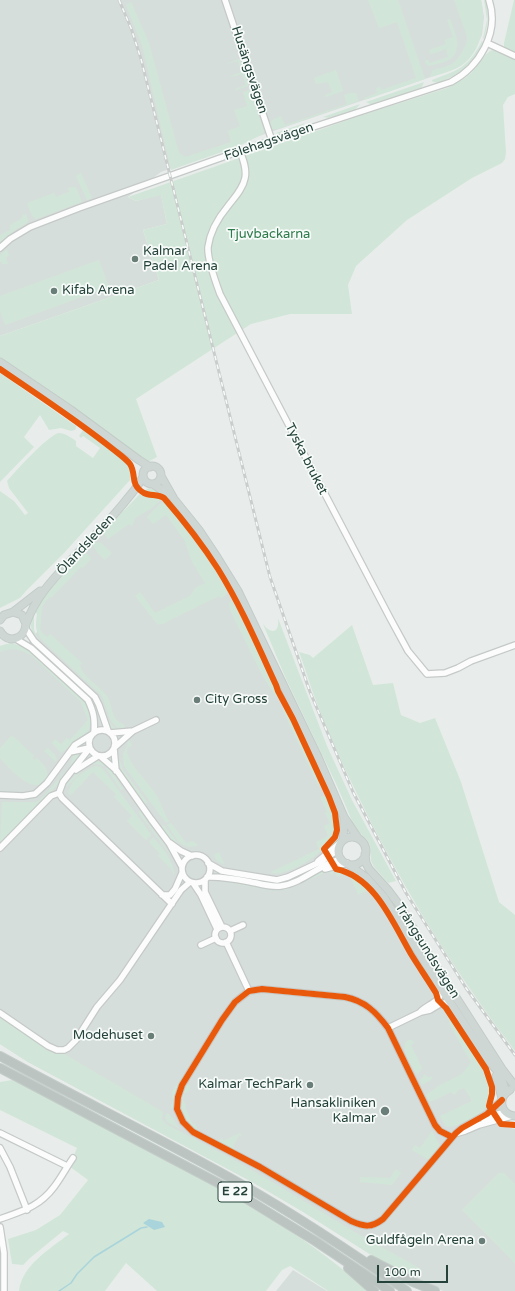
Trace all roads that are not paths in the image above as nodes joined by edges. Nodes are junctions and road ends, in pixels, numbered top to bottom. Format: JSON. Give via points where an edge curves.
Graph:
{"nodes":[{"id":1,"x":225,"y":0,"type":"edge"},
{"id":2,"x":489,"y":0,"type":"edge"},
{"id":3,"x":487,"y":43,"type":"junction"},
{"id":4,"x":515,"y":56,"type":"edge"},
{"id":5,"x":272,"y":141,"type":"junction"},
{"id":6,"x":240,"y":151,"type":"junction"},
{"id":7,"x":0,"y":248,"type":"edge"},
{"id":8,"x":0,"y":362,"type":"edge"},
{"id":9,"x":120,"y":446,"type":"junction"},
{"id":10,"x":150,"y":467,"type":"junction"},
{"id":11,"x":143,"y":476,"type":"junction"},
{"id":12,"x":160,"y":476,"type":"junction"},
{"id":13,"x":152,"y":484,"type":"junction"},
{"id":14,"x":174,"y":499,"type":"junction"},
{"id":15,"x":122,"y":506,"type":"junction"},
{"id":16,"x":50,"y":583,"type":"junction"},
{"id":17,"x":15,"y":612,"type":"junction"},
{"id":18,"x":0,"y":620,"type":"edge"},
{"id":19,"x":26,"y":627,"type":"junction"},
{"id":20,"x":0,"y":631,"type":"edge"},
{"id":21,"x":8,"y":638,"type":"junction"},
{"id":22,"x":16,"y":639,"type":"junction"},
{"id":23,"x":0,"y":642,"type":"edge"},
{"id":24,"x":515,"y":646,"type":"edge"},
{"id":25,"x":156,"y":720,"type":"dead end"},
{"id":26,"x":133,"y":731,"type":"junction"},
{"id":27,"x":109,"y":732,"type":"junction"},
{"id":28,"x":92,"y":734,"type":"junction"},
{"id":29,"x":89,"y":748,"type":"junction"},
{"id":30,"x":114,"y":748,"type":"junction"},
{"id":31,"x":70,"y":752,"type":"junction"},
{"id":32,"x":100,"y":757,"type":"junction"},
{"id":33,"x":116,"y":771,"type":"junction"},
{"id":34,"x":72,"y":772,"type":"junction"},
{"id":35,"x":60,"y":793,"type":"junction"},
{"id":36,"x":0,"y":795,"type":"edge"},
{"id":37,"x":344,"y":817,"type":"junction"},
{"id":38,"x":358,"y":838,"type":"junction"},
{"id":39,"x":342,"y":841,"type":"junction"},
{"id":40,"x":169,"y":843,"type":"junction"},
{"id":41,"x":0,"y":848,"type":"edge"},
{"id":42,"x":338,"y":850,"type":"junction"},
{"id":43,"x":365,"y":854,"type":"junction"},
{"id":44,"x":192,"y":856,"type":"junction"},
{"id":45,"x":345,"y":862,"type":"junction"},
{"id":46,"x":208,"y":863,"type":"junction"},
{"id":47,"x":313,"y":865,"type":"junction"},
{"id":48,"x":182,"y":870,"type":"junction"},
{"id":49,"x":206,"y":879,"type":"junction"},
{"id":50,"x":191,"y":882,"type":"junction"},
{"id":51,"x":162,"y":895,"type":"junction"},
{"id":52,"x":172,"y":904,"type":"junction"},
{"id":53,"x":243,"y":925,"type":"dead end"},
{"id":54,"x":219,"y":928,"type":"junction"},
{"id":55,"x":230,"y":931,"type":"junction"},
{"id":56,"x":216,"y":938,"type":"junction"},
{"id":57,"x":226,"y":942,"type":"junction"},
{"id":58,"x":201,"y":945,"type":"dead end"},
{"id":59,"x":442,"y":990,"type":"junction"},
{"id":60,"x":249,"y":991,"type":"junction"},
{"id":61,"x":450,"y":1002,"type":"junction"},
{"id":62,"x":421,"y":1012,"type":"junction"},
{"id":63,"x":0,"y":1013,"type":"edge"},
{"id":64,"x":388,"y":1028,"type":"junction"},
{"id":65,"x":489,"y":1048,"type":"junction"},
{"id":66,"x":1,"y":1057,"type":"edge"},
{"id":67,"x":0,"y":1068,"type":"edge"},
{"id":68,"x":515,"y":1079,"type":"edge"},
{"id":69,"x":515,"y":1087,"type":"edge"},
{"id":70,"x":503,"y":1097,"type":"junction"},
{"id":71,"x":511,"y":1115,"type":"edge"},
{"id":72,"x":0,"y":1133,"type":"edge"},
{"id":73,"x":454,"y":1135,"type":"junction"},
{"id":74,"x":0,"y":1148,"type":"edge"},
{"id":75,"x":73,"y":1158,"type":"dead end"},
{"id":76,"x":67,"y":1166,"type":"junction"},
{"id":77,"x":27,"y":1210,"type":"junction"},
{"id":78,"x":0,"y":1219,"type":"edge"},
{"id":79,"x":0,"y":1227,"type":"edge"},
{"id":80,"x":326,"y":1236,"type":"junction"},
{"id":81,"x":315,"y":1241,"type":"junction"},
{"id":82,"x":2,"y":1278,"type":"edge"},
{"id":83,"x":4,"y":1291,"type":"edge"},
{"id":84,"x":374,"y":1291,"type":"edge"},
{"id":85,"x":390,"y":1291,"type":"edge"},
{"id":86,"x":407,"y":1291,"type":"edge"},
{"id":87,"x":435,"y":1291,"type":"edge"}],
"edges":[{"from":1,"to":5,"type":"street","name":"Husängsvägen"},
{"from":2,"to":3,"type":"street","name":"Fölehagsvägen","via":[[492,20]]},
{"from":3,"to":4,"type":"street"},
{"from":3,"to":5,"type":"street","name":"Fölehagsvägen","via":[[472,67],[451,82]]},
{"from":5,"to":6,"type":"street","name":"Fölehagsvägen"},
{"from":6,"to":7,"type":"street","name":"Fölehagsvägen","via":[[30,227]]},
{"from":6,"to":24,"type":"street","name":"Tyska bruket","via":[[245,178],[240,191],[214,226],[208,248],[220,294],[408,651],[427,674],[445,673]]},
{"from":8,"to":9,"type":"main road"},
{"from":9,"to":10,"type":"main road"},
{"from":9,"to":11,"type":"main road","via":[[135,462]]},
{"from":10,"to":11,"type":"main road","via":[[145,469]]},
{"from":10,"to":12,"type":"main road","via":[[155,467]]},
{"from":11,"to":13,"type":"main road"},
{"from":11,"to":15,"type":"main road","name":"Ölandsleden"},
{"from":12,"to":13,"type":"main road","via":[[158,481]]},
{"from":12,"to":14,"type":"main road"},
{"from":13,"to":14,"type":"main road"},
{"from":13,"to":15,"type":"main road","name":"Ölandsleden","via":[[140,490]]},
{"from":14,"to":37,"type":"main road","via":[[199,530],[238,591]]},
{"from":15,"to":16,"type":"main road","name":"Ölandsleden"},
{"from":16,"to":17,"type":"main road","name":"Ölandsleden","via":[[26,607]]},
{"from":16,"to":19,"type":"main road","name":"Ölandsleden","via":[[38,599]]},
{"from":17,"to":18,"type":"main road","name":"Ölandsleden","via":[[4,615]]},
{"from":17,"to":19,"type":"main road","via":[[22,615]]},
{"from":19,"to":22,"type":"main road","name":"Ölandsleden"},
{"from":19,"to":27,"type":"street","via":[[34,641],[95,698]]},
{"from":20,"to":21,"type":"main road"},
{"from":21,"to":22,"type":"main road"},
{"from":21,"to":23,"type":"main road"},
{"from":22,"to":28,"type":"street","via":[[31,648],[88,700],[95,717]]},
{"from":25,"to":26,"type":"street"},
{"from":26,"to":27,"type":"street"},
{"from":26,"to":30,"type":"street"},
{"from":27,"to":28,"type":"street","via":[[102,730]]},
{"from":27,"to":30,"type":"street","via":[[115,741]]},
{"from":28,"to":29,"type":"street"},
{"from":28,"to":31,"type":"street","via":[[75,745]]},
{"from":29,"to":31,"type":"street"},
{"from":29,"to":32,"type":"street","via":[[93,754]]},
{"from":29,"to":34,"type":"street"},
{"from":30,"to":32,"type":"street","via":[[110,754]]},
{"from":30,"to":33,"type":"street"},
{"from":31,"to":36,"type":"street","via":[[47,783],[35,794]]},
{"from":32,"to":33,"type":"street"},
{"from":32,"to":34,"type":"street"},
{"from":33,"to":40,"type":"street"},
{"from":34,"to":35,"type":"street","via":[[63,782]]},
{"from":35,"to":41,"type":"street","via":[[51,796]]},
{"from":35,"to":51,"type":"street","via":[[62,798]]},
{"from":37,"to":38,"type":"main road"},
{"from":37,"to":39,"type":"main road"},
{"from":38,"to":39,"type":"main road","via":[[352,837]]},
{"from":38,"to":43,"type":"main road","via":[[364,845]]},
{"from":39,"to":42,"type":"main road"},
{"from":39,"to":47,"type":"street"},
{"from":40,"to":44,"type":"street"},
{"from":40,"to":48,"type":"street"},
{"from":42,"to":45,"type":"main road"},
{"from":42,"to":47,"type":"street"},
{"from":43,"to":45,"type":"main road","via":[[360,862]]},
{"from":43,"to":65,"type":"main road","name":"Trångsundsvägen","via":[[366,863],[400,906]]},
{"from":44,"to":46,"type":"street","via":[[201,856]]},
{"from":44,"to":48,"type":"street","via":[[186,859]]},
{"from":45,"to":49,"type":"street","via":[[332,862],[282,886],[225,877]]},
{"from":45,"to":59,"type":"main road","name":"Trångsundsvägen","via":[[367,878],[384,897]]},
{"from":46,"to":47,"type":"street","via":[[222,871],[277,880],[288,878]]},
{"from":46,"to":49,"type":"street","via":[[209,872]]},
{"from":48,"to":50,"type":"street","via":[[185,878]]},
{"from":48,"to":51,"type":"street","via":[[175,889],[170,895]]},
{"from":49,"to":50,"type":"street","via":[[199,883]]},
{"from":49,"to":54,"type":"street","via":[[205,892]]},
{"from":50,"to":52,"type":"street","via":[[181,890]]},
{"from":50,"to":54,"type":"street"},
{"from":51,"to":52,"type":"street"},
{"from":52,"to":63,"type":"street","via":[[136,958],[68,1048],[57,1050],[48,1046]]},
{"from":53,"to":55,"type":"street"},
{"from":54,"to":55,"type":"street"},
{"from":54,"to":56,"type":"street","via":[[215,933]]},
{"from":55,"to":57,"type":"street"},
{"from":56,"to":57,"type":"street","via":[[221,943]]},
{"from":56,"to":58,"type":"street"},
{"from":57,"to":60,"type":"street"},
{"from":59,"to":61,"type":"main road","name":"Trångsundsvägen"},
{"from":59,"to":62,"type":"street","via":[[438,1000]]},
{"from":60,"to":64,"type":"street","via":[[281,990],[353,998],[368,1006]]},
{"from":60,"to":73,"type":"street","via":[[235,1002],[222,1020],[182,1085],[177,1109],[183,1122],[193,1132],[260,1167],[351,1222],[363,1226],[375,1225],[383,1219]]},
{"from":61,"to":62,"type":"street"},
{"from":61,"to":70,"type":"main road","name":"Trångsundsvägen","via":[[488,1060]]},
{"from":62,"to":64,"type":"street"},
{"from":64,"to":73,"type":"street","via":[[435,1125],[440,1131]]},
{"from":65,"to":68,"type":"main road","name":"Trångsundsvägen"},
{"from":65,"to":69,"type":"main road","name":"Trångsundsvägen"},
{"from":66,"to":80,"type":"highway","number":"E 22","via":[[200,1161]]},
{"from":67,"to":81,"type":"highway","number":"E 22","via":[[196,1170]]},
{"from":69,"to":70,"type":"main road"},
{"from":70,"to":71,"type":"main road","name":"Trångsundsvägen","via":[[502,1105]]},
{"from":70,"to":73,"type":"street","via":[[487,1114]]},
{"from":71,"to":73,"type":"street"},
{"from":72,"to":76,"type":"street"},
{"from":74,"to":77,"type":"street"},
{"from":75,"to":76,"type":"street"},
{"from":76,"to":77,"type":"street","via":[[45,1197]]},
{"from":77,"to":78,"type":"street"},
{"from":79,"to":82,"type":"street","via":[[4,1253]]},
{"from":80,"to":86,"type":"highway","number":"E 22"},
{"from":80,"to":87,"type":"highway","via":[[408,1280]]},
{"from":81,"to":84,"type":"highway"},
{"from":81,"to":85,"type":"highway","number":"E 22"},
{"from":82,"to":83,"type":"street"}]}
